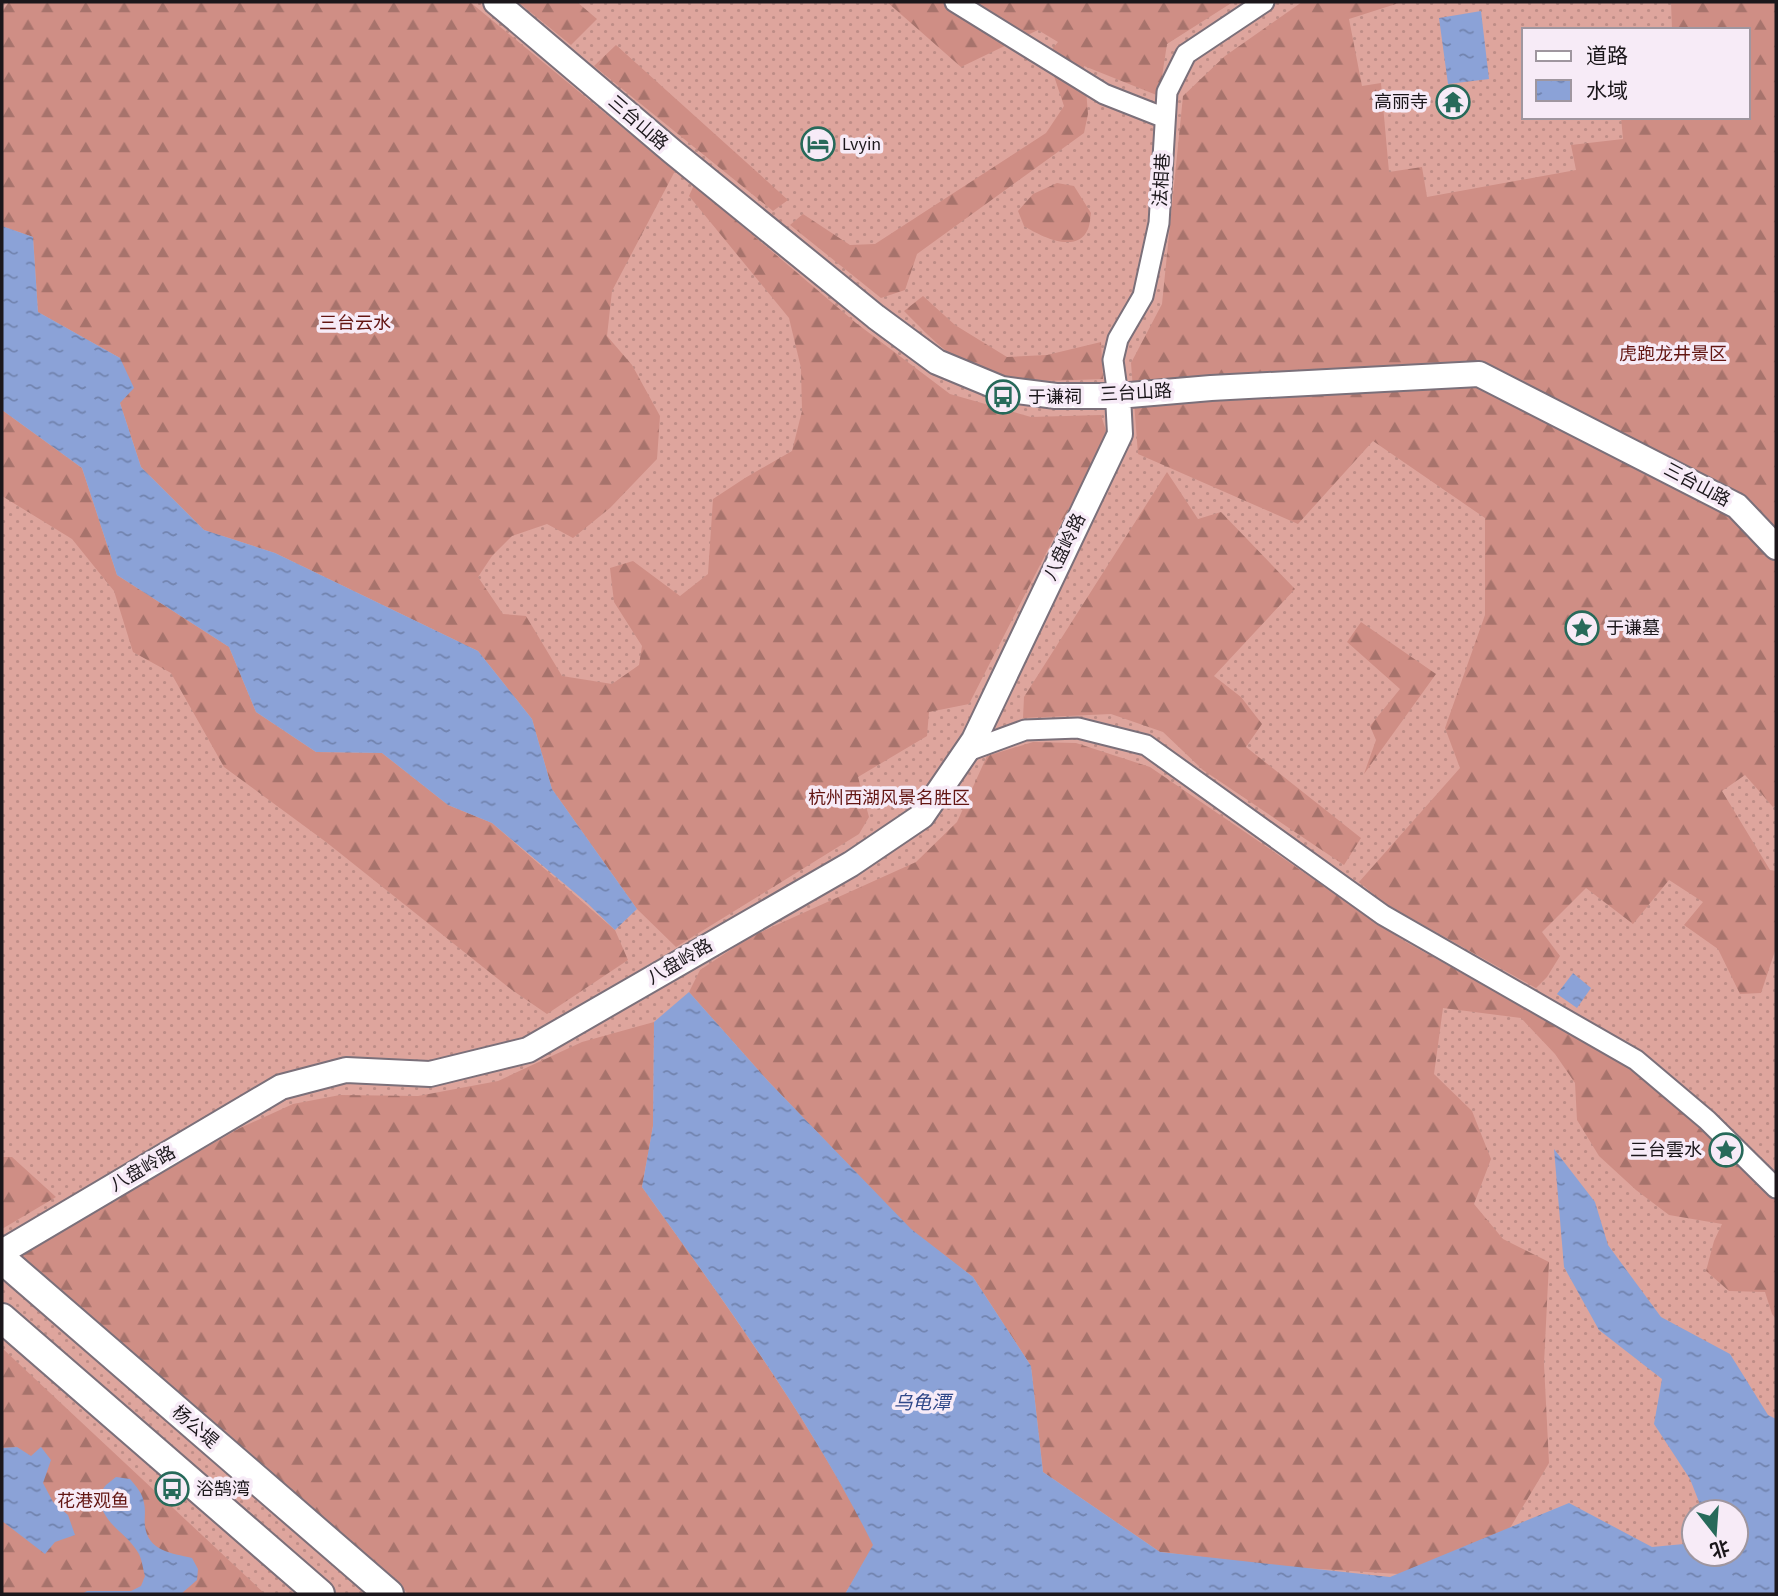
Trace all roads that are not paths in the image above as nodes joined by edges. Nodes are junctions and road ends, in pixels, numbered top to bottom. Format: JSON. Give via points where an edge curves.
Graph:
{"nodes":[{"id":1,"x":496,"y":2,"type":"edge"},
{"id":2,"x":955,"y":2,"type":"edge"},
{"id":3,"x":1264,"y":2,"type":"edge"},
{"id":4,"x":1165,"y":118,"type":"junction"},
{"id":5,"x":1118,"y":396,"type":"junction"},
{"id":6,"x":1776,"y":547,"type":"edge"},
{"id":7,"x":965,"y":752,"type":"junction"},
{"id":8,"x":1776,"y":1188,"type":"edge"},
{"id":9,"x":2,"y":1252,"type":"edge"},
{"id":10,"x":2,"y":1259,"type":"edge"},
{"id":11,"x":2,"y":1318,"type":"edge"},
{"id":12,"x":320,"y":1594,"type":"edge"},
{"id":13,"x":389,"y":1594,"type":"edge"}],
"edges":[{"from":1,"to":5,"type":"street","name":"三台山路","via":[[673,152],[937,362],[1002,389],[1056,396]]},
{"from":2,"to":4,"type":"street","via":[[1104,94]]},
{"from":3,"to":4,"type":"street","name":"法相巷","via":[[1186,54],[1167,92]]},
{"from":4,"to":5,"type":"street","name":"法相巷","via":[[1159,223],[1143,296],[1118,339],[1113,360]]},
{"from":5,"to":6,"type":"street","name":"三台山路","via":[[1479,374],[1737,506]]},
{"from":5,"to":7,"type":"street","name":"八盘岭路","via":[[1120,434]]},
{"from":7,"to":8,"type":"street","via":[[1025,730],[1078,728],[1146,745],[1383,915],[1636,1060],[1707,1120]]},
{"from":7,"to":9,"type":"street","name":"八盘岭路","via":[[922,816],[851,864],[528,1049],[430,1074],[346,1070],[281,1087]]},
{"from":10,"to":13,"type":"main road","name":"杨公堤"},
{"from":11,"to":12,"type":"main road"}]}
